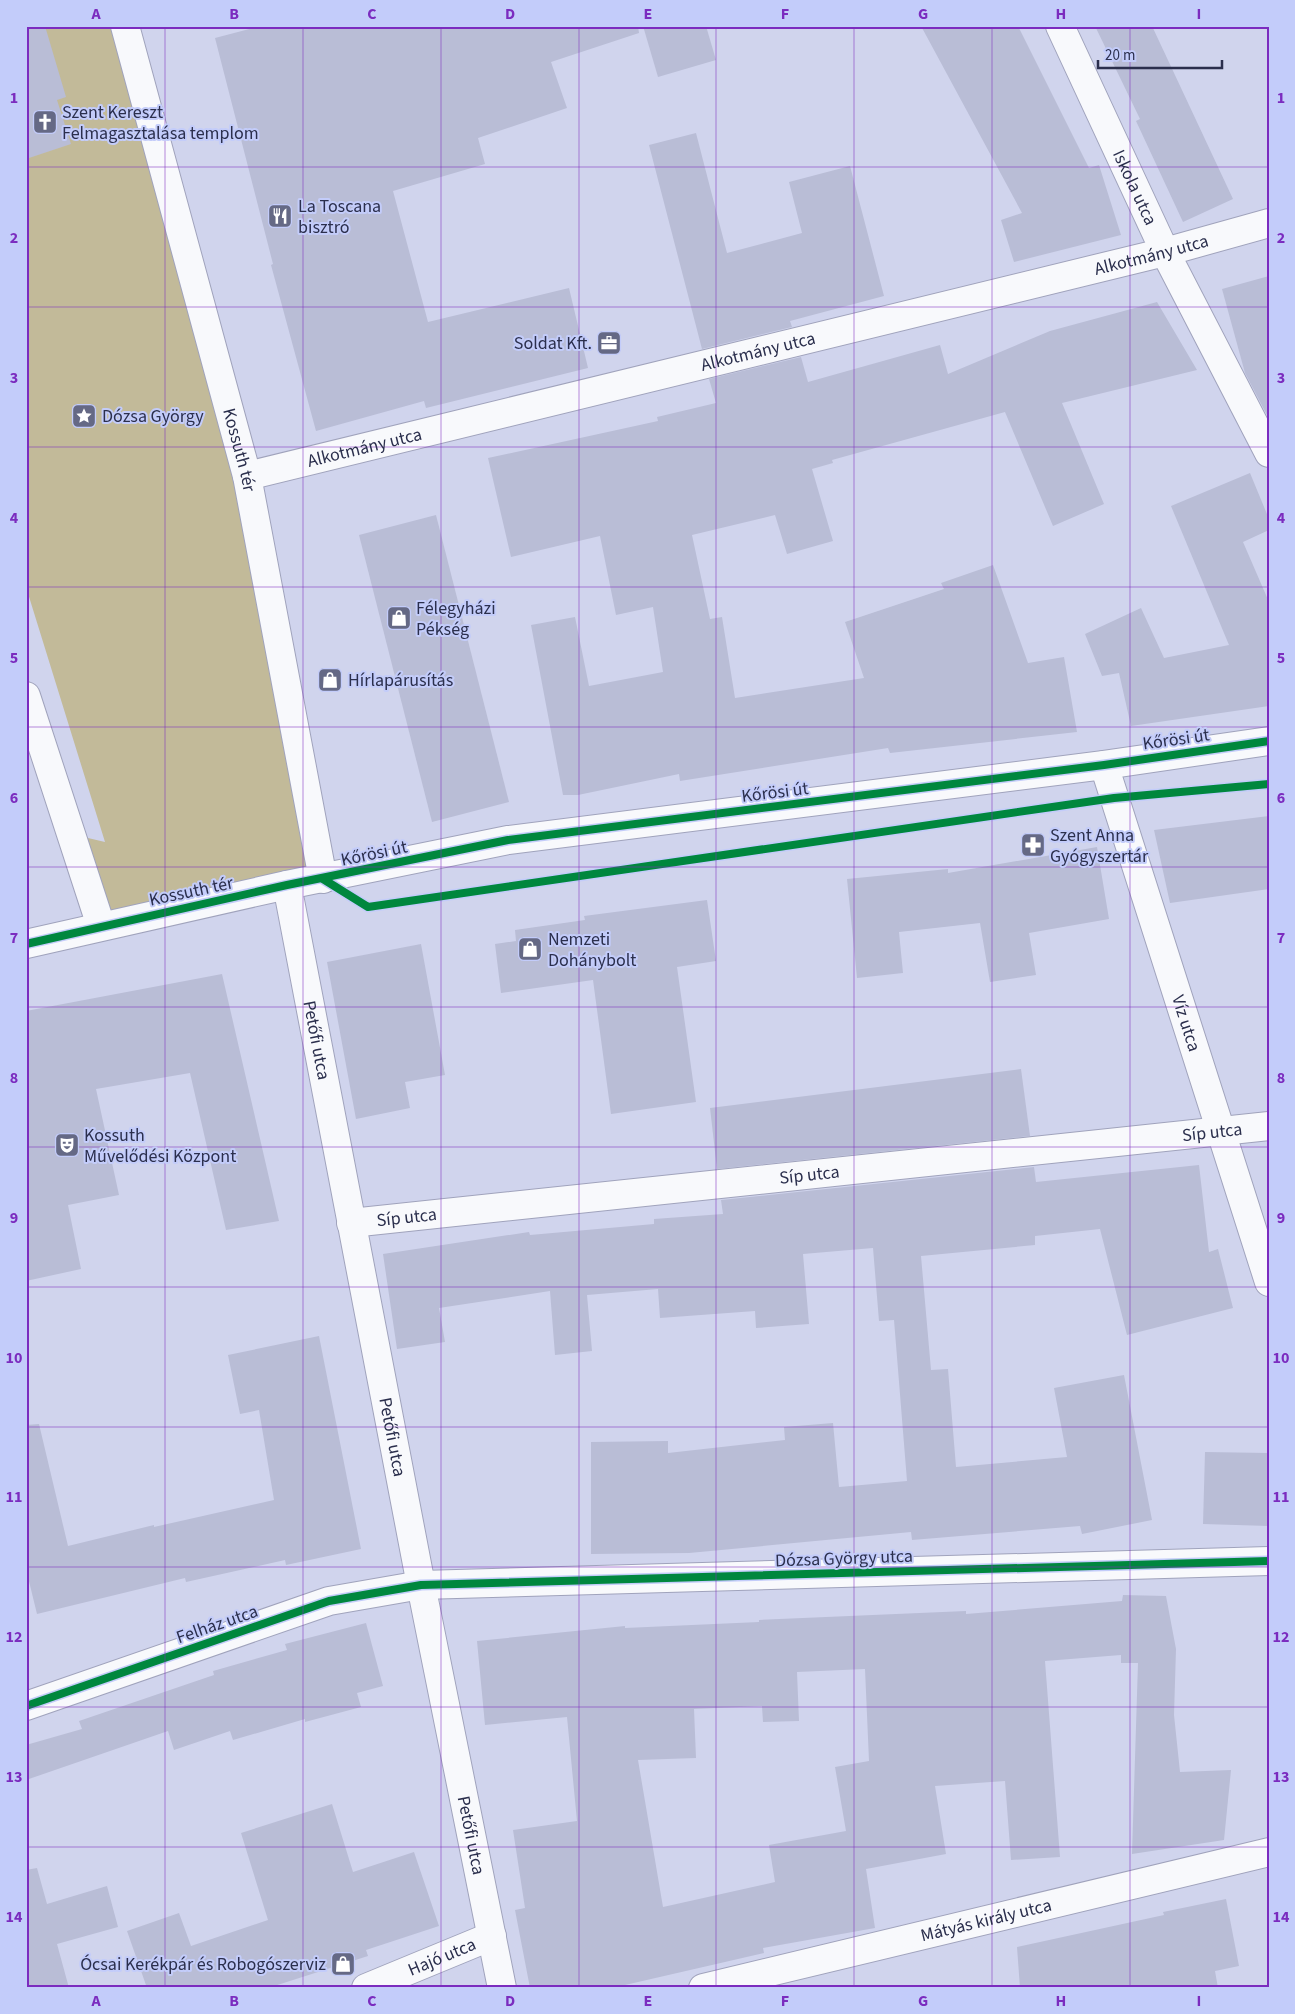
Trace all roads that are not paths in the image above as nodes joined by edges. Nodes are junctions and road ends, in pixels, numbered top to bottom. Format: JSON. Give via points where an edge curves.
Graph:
{"nodes":[{"id":1,"x":125,"y":26,"type":"edge"},
{"id":2,"x":1060,"y":26,"type":"edge"},
{"id":3,"x":1269,"y":224,"type":"edge"},
{"id":4,"x":1165,"y":252,"type":"junction"},
{"id":5,"x":1269,"y":453,"type":"edge"},
{"id":6,"x":247,"y":476,"type":"junction"},
{"id":7,"x":26,"y":696,"type":"edge"},
{"id":8,"x":1269,"y":741,"type":"edge"},
{"id":9,"x":1104,"y":765,"type":"junction"},
{"id":10,"x":323,"y":879,"type":"junction"},
{"id":11,"x":288,"y":886,"type":"junction"},
{"id":12,"x":101,"y":926,"type":"junction"},
{"id":13,"x":26,"y":944,"type":"edge"},
{"id":14,"x":1269,"y":1126,"type":"edge"},
{"id":15,"x":1222,"y":1131,"type":"junction"},
{"id":16,"x":351,"y":1223,"type":"junction"},
{"id":17,"x":1269,"y":1282,"type":"edge"},
{"id":18,"x":1269,"y":1561,"type":"edge"},
{"id":19,"x":421,"y":1585,"type":"junction"},
{"id":20,"x":26,"y":1706,"type":"edge"},
{"id":21,"x":1269,"y":1852,"type":"edge"},
{"id":22,"x":492,"y":1936,"type":"junction"},
{"id":23,"x":366,"y":1988,"type":"edge"},
{"id":24,"x":502,"y":1988,"type":"edge"},
{"id":25,"x":703,"y":1988,"type":"edge"}],
"edges":[{"from":1,"to":6,"type":"street","name":"Kossuth tér"},
{"from":2,"to":4,"type":"street","name":"Iskola utca"},
{"from":3,"to":4,"type":"street","name":"Alkotmány utca"},
{"from":4,"to":5,"type":"street","name":"Iskola utca"},
{"from":4,"to":6,"type":"street","name":"Alkotmány utca"},
{"from":6,"to":10,"type":"street","name":"Kossuth tér"},
{"from":7,"to":12,"type":"street"},
{"from":8,"to":9,"type":"street","name":"Kőrösi út"},
{"from":9,"to":10,"type":"street","name":"Kőrösi út","via":[[508,840]]},
{"from":9,"to":15,"type":"street","name":"Víz utca"},
{"from":10,"to":11,"type":"street","name":"Kőrösi út"},
{"from":11,"to":12,"type":"street","name":"Kossuth tér"},
{"from":11,"to":16,"type":"street","name":"Petőfi utca"},
{"from":12,"to":13,"type":"street","name":"Kossuth tér"},
{"from":14,"to":15,"type":"street","name":"Síp utca"},
{"from":15,"to":16,"type":"street","name":"Síp utca"},
{"from":15,"to":17,"type":"street","name":"Víz utca"},
{"from":16,"to":19,"type":"street","name":"Petőfi utca"},
{"from":18,"to":19,"type":"street","name":"Dózsa György utca"},
{"from":19,"to":20,"type":"street","name":"Felház utca","via":[[329,1601]]},
{"from":19,"to":22,"type":"street","name":"Petőfi utca"},
{"from":21,"to":25,"type":"street","name":"Mátyás király utca"},
{"from":22,"to":23,"type":"street","name":"Hajó utca"},
{"from":22,"to":24,"type":"street","name":"Petőfi utca"}]}
